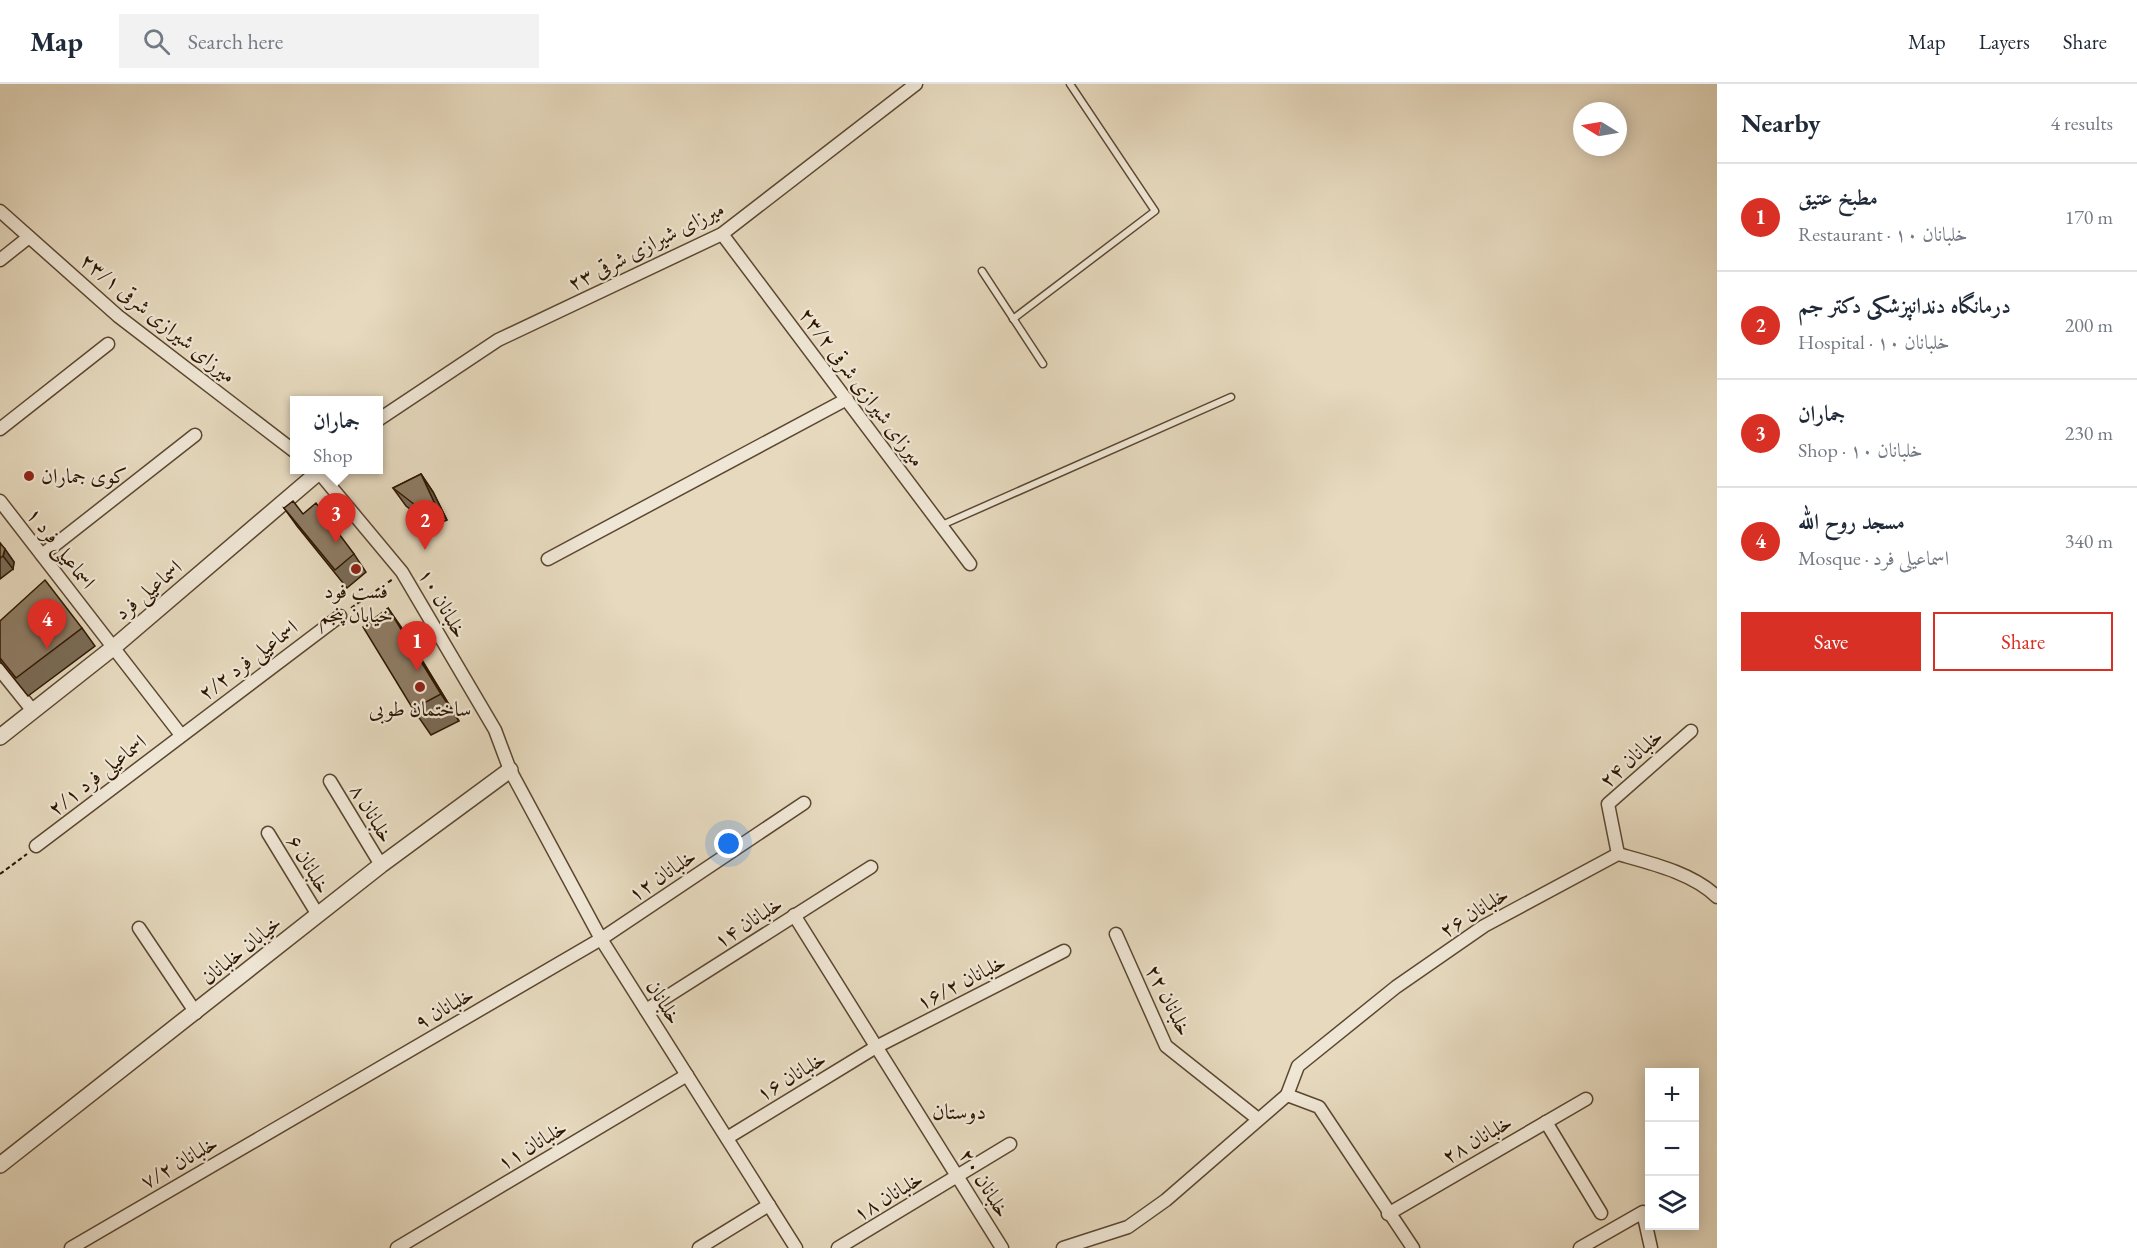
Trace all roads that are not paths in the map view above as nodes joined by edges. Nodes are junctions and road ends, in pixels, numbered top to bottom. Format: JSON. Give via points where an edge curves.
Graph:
{"nodes":[{"id":1,"x":916,"y":84,"type":"edge"},
{"id":2,"x":1070,"y":84,"type":"edge"},
{"id":3,"x":0,"y":211,"type":"edge"},
{"id":4,"x":722,"y":234,"type":"junction"},
{"id":5,"x":29,"y":237,"type":"junction"},
{"id":6,"x":0,"y":260,"type":"edge"},
{"id":7,"x":982,"y":271,"type":"dead end"},
{"id":8,"x":1013,"y":318,"type":"junction"},
{"id":9,"x":108,"y":344,"type":"dead end"},
{"id":10,"x":1043,"y":364,"type":"dead end"},
{"id":11,"x":1231,"y":397,"type":"dead end"},
{"id":12,"x":847,"y":399,"type":"junction"},
{"id":13,"x":383,"y":417,"type":"edge"},
{"id":14,"x":0,"y":429,"type":"edge"},
{"id":15,"x":195,"y":435,"type":"dead end"},
{"id":16,"x":290,"y":449,"type":"edge"},
{"id":17,"x":314,"y":474,"type":"edge"},
{"id":18,"x":322,"y":474,"type":"edge"},
{"id":19,"x":1,"y":504,"type":"edge"},
{"id":20,"x":942,"y":525,"type":"junction"},
{"id":21,"x":42,"y":555,"type":"junction"},
{"id":22,"x":548,"y":559,"type":"dead end"},
{"id":23,"x":970,"y":564,"type":"dead end"},
{"id":24,"x":340,"y":616,"type":"road end"},
{"id":25,"x":114,"y":647,"type":"junction"},
{"id":26,"x":0,"y":670,"type":"edge"},
{"id":27,"x":33,"y":711,"type":"junction"},
{"id":28,"x":1691,"y":731,"type":"dead end"},
{"id":29,"x":181,"y":735,"type":"junction"},
{"id":30,"x":0,"y":737,"type":"edge"},
{"id":31,"x":510,"y":770,"type":"junction"},
{"id":32,"x":330,"y":781,"type":"dead end"},
{"id":33,"x":804,"y":803,"type":"dead end"},
{"id":34,"x":268,"y":833,"type":"dead end"},
{"id":35,"x":36,"y":846,"type":"road end"},
{"id":36,"x":1618,"y":854,"type":"junction"},
{"id":37,"x":381,"y":865,"type":"junction"},
{"id":38,"x":871,"y":867,"type":"dead end"},
{"id":39,"x":1717,"y":897,"type":"edge"},
{"id":40,"x":318,"y":915,"type":"junction"},
{"id":41,"x":794,"y":915,"type":"junction"},
{"id":42,"x":140,"y":928,"type":"dead end"},
{"id":43,"x":1116,"y":934,"type":"dead end"},
{"id":44,"x":601,"y":939,"type":"junction"},
{"id":45,"x":1064,"y":951,"type":"dead end"},
{"id":46,"x":646,"y":1010,"type":"junction"},
{"id":47,"x":196,"y":1013,"type":"junction"},
{"id":48,"x":876,"y":1047,"type":"junction"},
{"id":49,"x":687,"y":1075,"type":"junction"},
{"id":50,"x":1287,"y":1095,"type":"junction"},
{"id":51,"x":1586,"y":1099,"type":"dead end"},
{"id":52,"x":307,"y":1110,"type":"joint"},
{"id":53,"x":1258,"y":1119,"type":"junction"},
{"id":54,"x":1546,"y":1122,"type":"junction"},
{"id":55,"x":727,"y":1138,"type":"junction"},
{"id":56,"x":1010,"y":1144,"type":"dead end"},
{"id":57,"x":0,"y":1165,"type":"edge"},
{"id":58,"x":958,"y":1177,"type":"junction"},
{"id":59,"x":769,"y":1205,"type":"junction"},
{"id":60,"x":1601,"y":1213,"type":"dead end"},
{"id":61,"x":1388,"y":1214,"type":"junction"},
{"id":62,"x":71,"y":1248,"type":"edge"},
{"id":63,"x":397,"y":1248,"type":"edge"},
{"id":64,"x":699,"y":1248,"type":"edge"},
{"id":65,"x":796,"y":1248,"type":"edge"},
{"id":66,"x":838,"y":1248,"type":"edge"},
{"id":67,"x":1002,"y":1248,"type":"edge"},
{"id":68,"x":1063,"y":1248,"type":"edge"},
{"id":69,"x":1413,"y":1248,"type":"edge"},
{"id":70,"x":1580,"y":1248,"type":"edge"},
{"id":71,"x":1651,"y":1248,"type":"edge"}],
"edges":[{"from":1,"to":4,"type":"street","name":"۲۳ میرزای شیرازی شرقی"},
{"from":2,"to":8,"type":"lane","via":[[1155,211]]},
{"from":3,"to":5,"type":"street","name":"۲۳/۱ میرزای شیرازی شرقی"},
{"from":4,"to":12,"type":"street","name":"۲۳/۲ میرزای شیرازی شرقی"},
{"from":4,"to":13,"type":"street","name":"۲۳ میرزای شیرازی شرقی","via":[[498,340]]},
{"from":5,"to":6,"type":"street"},
{"from":5,"to":16,"type":"street","name":"۲۳/۱ میرزای شیرازی شرقی","via":[[118,316]]},
{"from":7,"to":8,"type":"lane"},
{"from":8,"to":10,"type":"lane"},
{"from":9,"to":14,"type":"street"},
{"from":11,"to":20,"type":"lane"},
{"from":12,"to":20,"type":"street","name":"۲۳/۲ میرزای شیرازی شرقی"},
{"from":12,"to":22,"type":"street"},
{"from":15,"to":21,"type":"street"},
{"from":17,"to":25,"type":"street","name":"اسماعیلی فرد"},
{"from":18,"to":31,"type":"street","name":"۱۰ خلبانان","via":[[402,572],[495,730]]},
{"from":19,"to":21,"type":"street","name":"۱ اسماعیلی فرد"},
{"from":20,"to":23,"type":"street","name":"۲۳/۲ میرزای شیرازی شرقی"},
{"from":21,"to":25,"type":"street","name":"۱ اسماعیلی فرد"},
{"from":24,"to":29,"type":"street","name":"۲/۲ اسماعیلی فرد"},
{"from":25,"to":27,"type":"street","name":"اسماعیلی فرد"},
{"from":25,"to":29,"type":"street","name":"۱ اسماعیلی فرد"},
{"from":26,"to":27,"type":"street"},
{"from":27,"to":30,"type":"street","name":"اسماعیلی فرد"},
{"from":28,"to":36,"type":"street","name":"۲۴ خلبانان","via":[[1608,804]]},
{"from":29,"to":35,"type":"street","name":"۲/۱ اسماعیلی فرد"},
{"from":31,"to":37,"type":"street","name":"خیابان خلبانان"},
{"from":31,"to":44,"type":"street","name":"خلبانان"},
{"from":32,"to":37,"type":"street","name":"۸ خلبانان"},
{"from":33,"to":44,"type":"street","name":"۱۲ خلبانان"},
{"from":34,"to":40,"type":"street","name":"۶ خلبانان"},
{"from":36,"to":39,"type":"street","via":[[1664,867]]},
{"from":36,"to":50,"type":"street","name":"۲۶ خلبانان","via":[[1484,926],[1396,987],[1298,1066]]},
{"from":37,"to":40,"type":"street","name":"خیابان خلبانان"},
{"from":38,"to":41,"type":"street","name":"۱۴ خلبانان"},
{"from":40,"to":47,"type":"street","name":"خیابان خلبانان"},
{"from":41,"to":46,"type":"street","name":"۱۴ خلبانان"},
{"from":41,"to":48,"type":"street","name":"۲۰ خلبانان"},
{"from":42,"to":47,"type":"street"},
{"from":43,"to":53,"type":"street","name":"۲۲ خلبانان","via":[[1166,1046]]},
{"from":44,"to":46,"type":"street","name":"خلبانان"},
{"from":44,"to":52,"type":"street","name":"۹ خلبانان"},
{"from":45,"to":48,"type":"street","name":"۱۶/۲ خلبانان"},
{"from":46,"to":49,"type":"street","name":"خلبانان"},
{"from":47,"to":57,"type":"street","name":"خیابان خلبانان"},
{"from":48,"to":55,"type":"street","name":"۱۶ خلبانان"},
{"from":48,"to":58,"type":"street","name":"۲۰ خلبانان"},
{"from":49,"to":55,"type":"street","name":"خلبانان"},
{"from":49,"to":63,"type":"street","name":"۱۱ خلبانان"},
{"from":50,"to":53,"type":"street"},
{"from":50,"to":61,"type":"street","via":[[1319,1107]]},
{"from":51,"to":54,"type":"street","name":"۲۸ خلبانان"},
{"from":52,"to":62,"type":"street","name":"۷/۲ خلبانان"},
{"from":53,"to":68,"type":"street","via":[[1166,1200],[1128,1227]]},
{"from":54,"to":60,"type":"street"},
{"from":54,"to":61,"type":"street","name":"۲۸ خلبانان"},
{"from":55,"to":59,"type":"street","name":"خلبانان"},
{"from":56,"to":58,"type":"street","name":"۱۸ خلبانان"},
{"from":58,"to":66,"type":"street","name":"۱۸ خلبانان"},
{"from":58,"to":67,"type":"street","name":"۲۰ خلبانان"},
{"from":59,"to":64,"type":"street"},
{"from":59,"to":65,"type":"street","name":"خلبانان"},
{"from":61,"to":69,"type":"street"},
{"from":70,"to":71,"type":"street","via":[[1643,1212]]}]}
